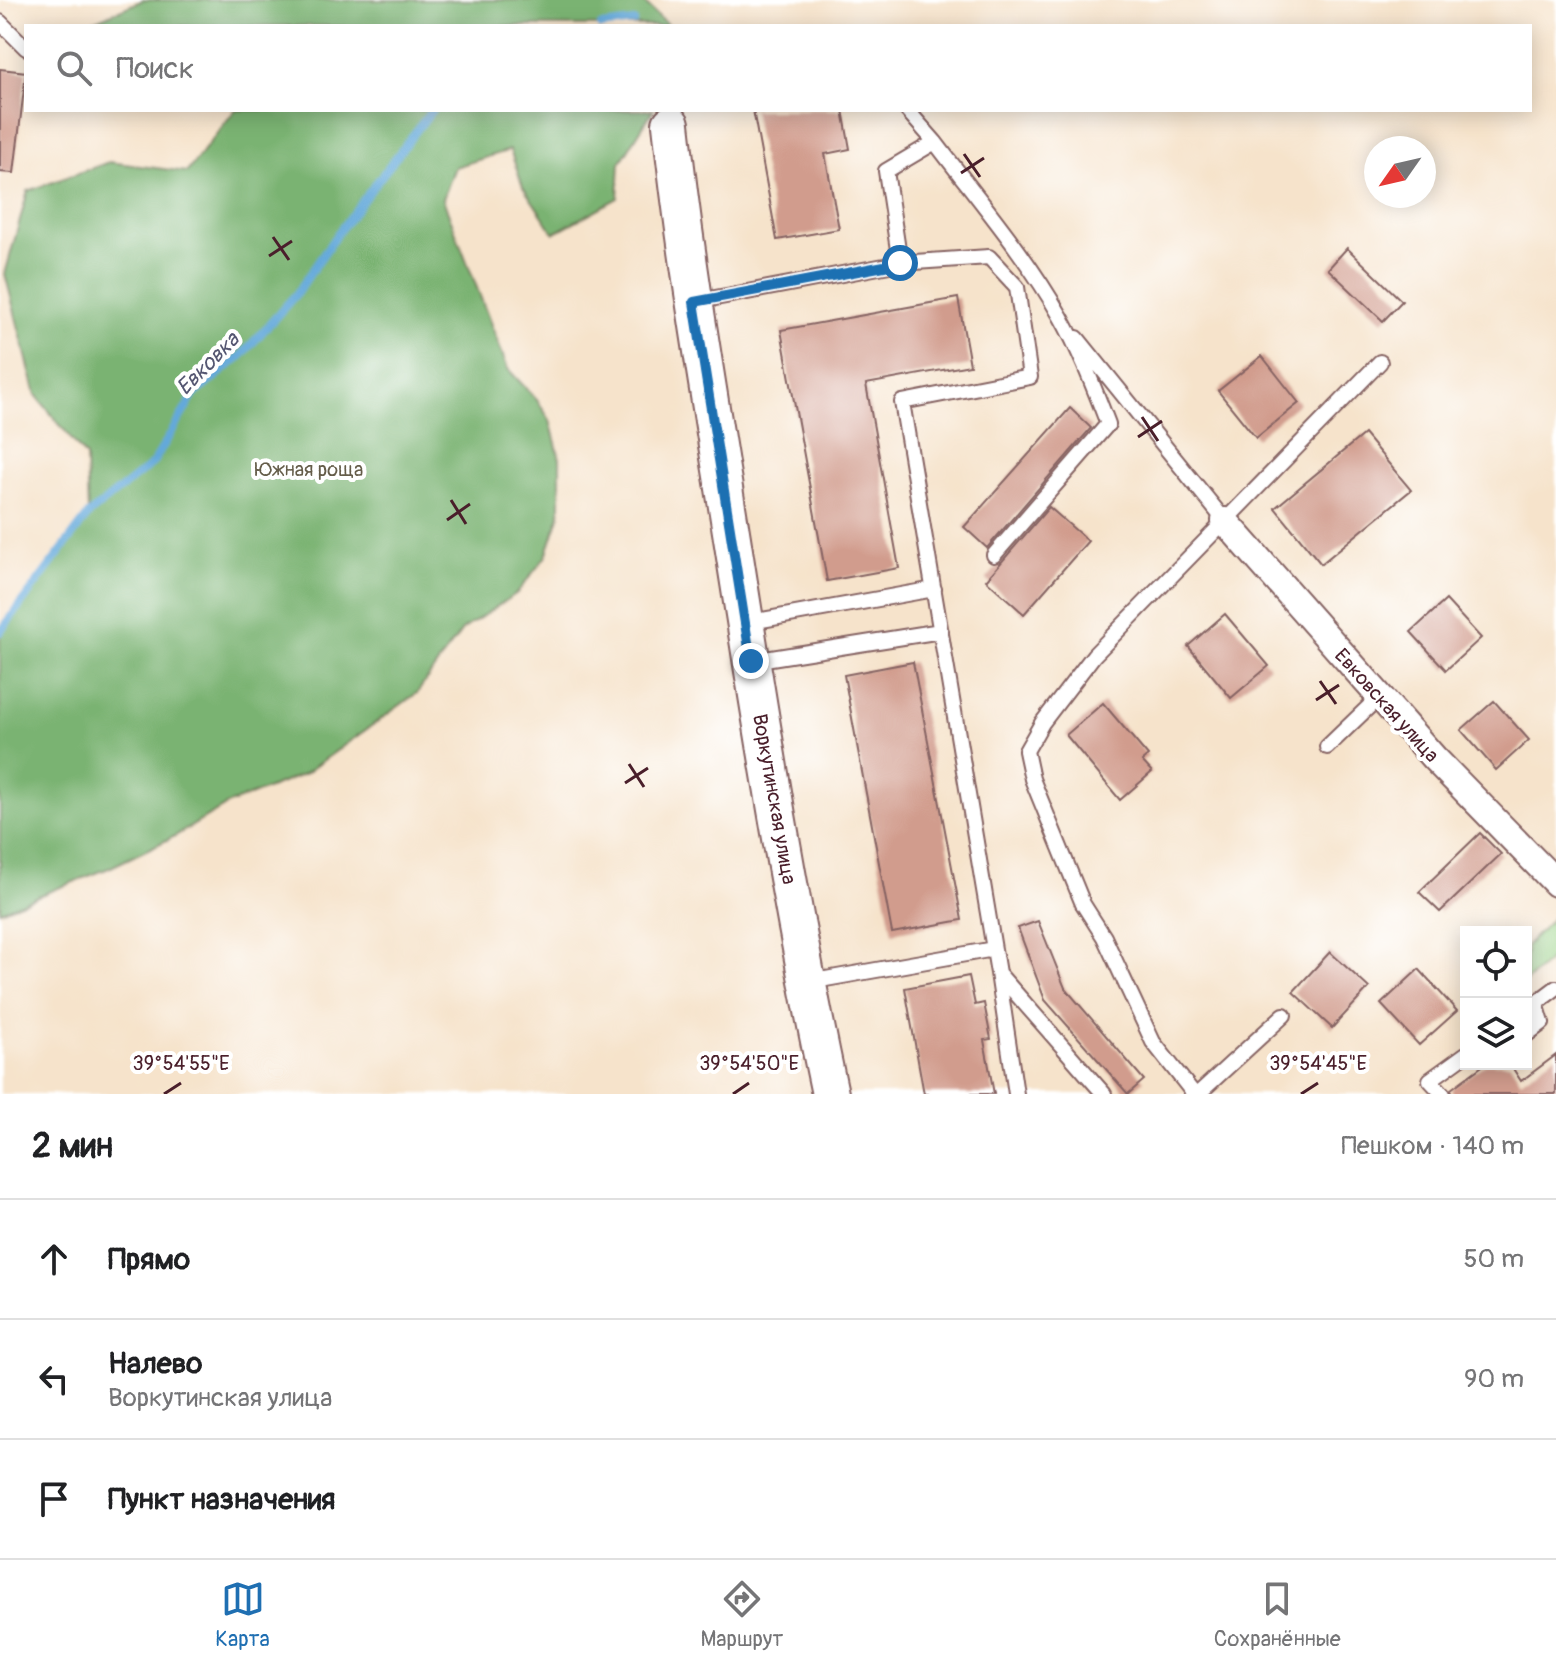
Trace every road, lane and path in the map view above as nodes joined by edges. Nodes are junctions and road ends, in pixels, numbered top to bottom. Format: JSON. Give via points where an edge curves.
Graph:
{"nodes":[{"id":1,"x":0,"y":22,"type":"edge"},
{"id":2,"x":24,"y":46,"type":"edge"},
{"id":3,"x":909,"y":112,"type":"edge"},
{"id":4,"x":676,"y":117,"type":"edge"},
{"id":5,"x":935,"y":142,"type":"junction"},
{"id":6,"x":1003,"y":233,"type":"junction"},
{"id":7,"x":989,"y":257,"type":"junction"},
{"id":8,"x":900,"y":263,"type":"junction"},
{"id":9,"x":694,"y":302,"type":"junction"},
{"id":10,"x":1061,"y":317,"type":"junction"},
{"id":11,"x":1380,"y":362,"type":"dead end"},
{"id":12,"x":1225,"y":521,"type":"junction"},
{"id":13,"x":994,"y":555,"type":"dead end"},
{"id":14,"x":934,"y":589,"type":"junction"},
{"id":15,"x":745,"y":623,"type":"junction"},
{"id":16,"x":941,"y":631,"type":"junction"},
{"id":17,"x":751,"y":661,"type":"junction"},
{"id":18,"x":1379,"y":697,"type":"junction"},
{"id":19,"x":1327,"y":747,"type":"dead end"},
{"id":20,"x":1556,"y":883,"type":"edge"},
{"id":21,"x":994,"y":949,"type":"junction"},
{"id":22,"x":998,"y":973,"type":"junction"},
{"id":23,"x":806,"y":982,"type":"junction"},
{"id":24,"x":1556,"y":988,"type":"edge"},
{"id":25,"x":1284,"y":1015,"type":"dead end"},
{"id":26,"x":1532,"y":1030,"type":"edge"},
{"id":27,"x":1460,"y":1058,"type":"edge"},
{"id":28,"x":830,"y":1094,"type":"edge"},
{"id":29,"x":1016,"y":1094,"type":"edge"},
{"id":30,"x":1104,"y":1094,"type":"edge"},
{"id":31,"x":1196,"y":1094,"type":"edge"},
{"id":32,"x":1443,"y":1094,"type":"edge"}],
"edges":[{"from":1,"to":2,"type":"lane"},
{"from":3,"to":5,"type":"lane"},
{"from":4,"to":9,"type":"street","name":"Воркутинская улица","via":[[683,231]]},
{"from":5,"to":6,"type":"lane"},
{"from":5,"to":8,"type":"lane","via":[[886,171]]},
{"from":6,"to":7,"type":"lane"},
{"from":6,"to":10,"type":"lane"},
{"from":7,"to":8,"type":"lane"},
{"from":7,"to":14,"type":"lane","via":[[1017,287],[1030,377],[902,402]]},
{"from":8,"to":9,"type":"lane"},
{"from":9,"to":15,"type":"street","name":"Воркутинская улица"},
{"from":10,"to":12,"type":"lane"},
{"from":10,"to":13,"type":"lane","via":[[1108,424]]},
{"from":11,"to":12,"type":"lane"},
{"from":12,"to":18,"type":"street","name":"Евковская улица"},
{"from":12,"to":31,"type":"lane","via":[[1094,655],[1026,751],[1032,779],[1083,904],[1153,1042]]},
{"from":14,"to":15,"type":"lane"},
{"from":14,"to":16,"type":"lane"},
{"from":15,"to":17,"type":"street","name":"Воркутинская улица"},
{"from":16,"to":17,"type":"lane"},
{"from":16,"to":21,"type":"lane"},
{"from":17,"to":23,"type":"street","name":"Воркутинская улица"},
{"from":18,"to":19,"type":"lane"},
{"from":18,"to":20,"type":"street","name":"Евковская улица"},
{"from":21,"to":22,"type":"lane"},
{"from":21,"to":23,"type":"lane"},
{"from":22,"to":29,"type":"lane"},
{"from":22,"to":30,"type":"lane"},
{"from":23,"to":28,"type":"street","name":"Воркутинская улица"},
{"from":24,"to":26,"type":"lane","via":[[1536,1003],[1542,1023]]},
{"from":25,"to":31,"type":"lane"},
{"from":27,"to":32,"type":"lane","via":[[1430,1080]]}]}
